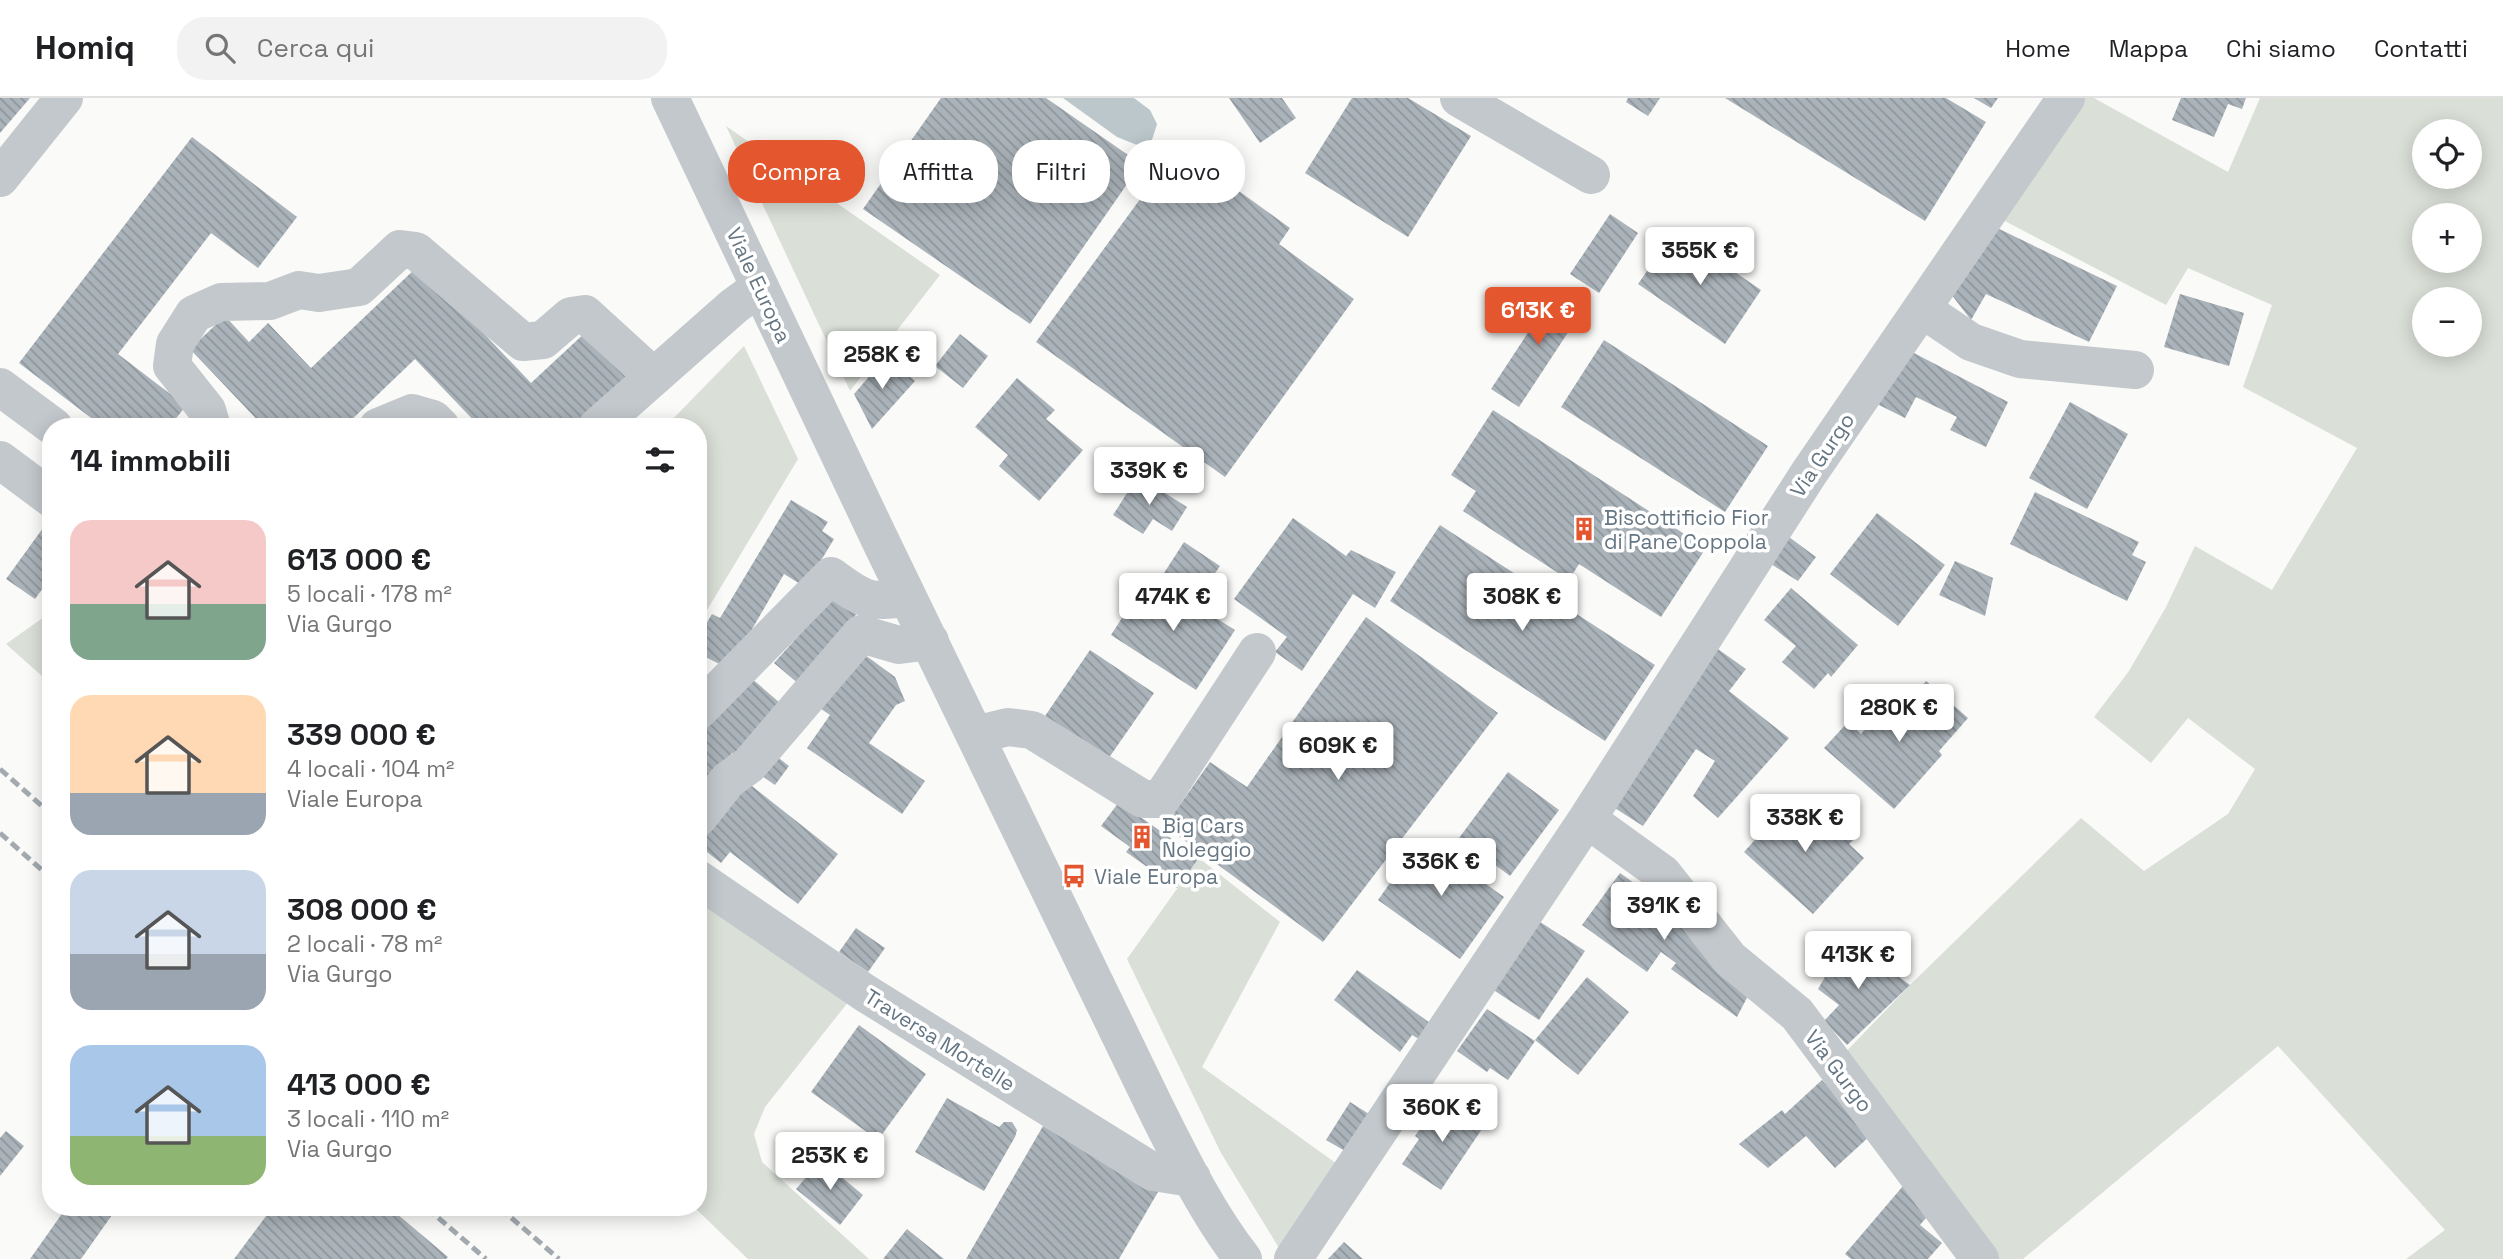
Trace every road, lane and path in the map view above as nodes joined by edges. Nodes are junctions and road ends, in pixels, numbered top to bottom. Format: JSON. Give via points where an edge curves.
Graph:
{"nodes":[{"id":1,"x":1459,"y":98,"type":"edge"},
{"id":2,"x":2066,"y":98,"type":"edge"},
{"id":3,"x":62,"y":99,"type":"edge"},
{"id":4,"x":677,"y":101,"type":"edge"},
{"id":5,"x":1591,"y":175,"type":"dead end"},
{"id":6,"x":0,"y":177,"type":"edge"},
{"id":7,"x":760,"y":287,"type":"junction"},
{"id":8,"x":1922,"y":309,"type":"junction"},
{"id":9,"x":2135,"y":370,"type":"dead end"},
{"id":10,"x":654,"y":377,"type":"junction"},
{"id":11,"x":0,"y":387,"type":"edge"},
{"id":12,"x":42,"y":418,"type":"edge"},
{"id":13,"x":209,"y":418,"type":"edge"},
{"id":14,"x":398,"y":418,"type":"edge"},
{"id":15,"x":430,"y":418,"type":"edge"},
{"id":16,"x":607,"y":418,"type":"edge"},
{"id":17,"x":0,"y":460,"type":"edge"},
{"id":18,"x":42,"y":491,"type":"edge"},
{"id":19,"x":908,"y":598,"type":"junction"},
{"id":20,"x":930,"y":641,"type":"junction"},
{"id":21,"x":1257,"y":652,"type":"dead end"},
{"id":22,"x":707,"y":702,"type":"edge"},
{"id":23,"x":975,"y":735,"type":"junction"},
{"id":24,"x":707,"y":807,"type":"edge"},
{"id":25,"x":1587,"y":819,"type":"junction"},
{"id":26,"x":707,"y":885,"type":"edge"},
{"id":27,"x":1192,"y":1178,"type":"junction"},
{"id":28,"x":1243,"y":1259,"type":"edge"},
{"id":29,"x":1293,"y":1259,"type":"edge"},
{"id":30,"x":1980,"y":1259,"type":"edge"}],
"edges":[{"from":1,"to":5,"type":"street"},
{"from":2,"to":8,"type":"street","name":"Via Gurgo"},
{"from":3,"to":6,"type":"street"},
{"from":4,"to":7,"type":"street","name":"Viale Europa"},
{"from":7,"to":10,"type":"street"},
{"from":7,"to":19,"type":"street","name":"Viale Europa"},
{"from":8,"to":9,"type":"street","via":[[1971,342],[2020,359]]},
{"from":8,"to":25,"type":"street","name":"Via Gurgo","via":[[1809,473]]},
{"from":10,"to":13,"type":"street","via":[[586,314],[571,316],[543,340],[523,342],[416,251],[400,249],[359,287],[319,293],[299,290],[270,301],[221,302],[194,314],[175,344],[172,366]]},
{"from":10,"to":16,"type":"street"},
{"from":11,"to":12,"type":"street"},
{"from":14,"to":15,"type":"street","via":[[412,412]]},
{"from":17,"to":18,"type":"street"},
{"from":19,"to":20,"type":"street","name":"Viale Europa"},
{"from":19,"to":22,"type":"street","via":[[877,602],[856,595],[831,576]]},
{"from":20,"to":23,"type":"street","name":"Viale Europa"},
{"from":20,"to":24,"type":"street","via":[[898,645],[861,634],[749,765],[728,780]]},
{"from":21,"to":23,"type":"street","via":[[1161,799],[1143,799],[1032,730],[1008,727]]},
{"from":23,"to":27,"type":"street","name":"Viale Europa"},
{"from":25,"to":29,"type":"street","name":"Via Gurgo"},
{"from":25,"to":30,"type":"street","name":"Via Gurgo","via":[[1663,874],[1730,959],[1797,1014]]},
{"from":26,"to":27,"type":"street","name":"Traversa Mortelle","via":[[865,993],[1153,1172]]},
{"from":27,"to":28,"type":"street","name":"Viale Europa"}]}
